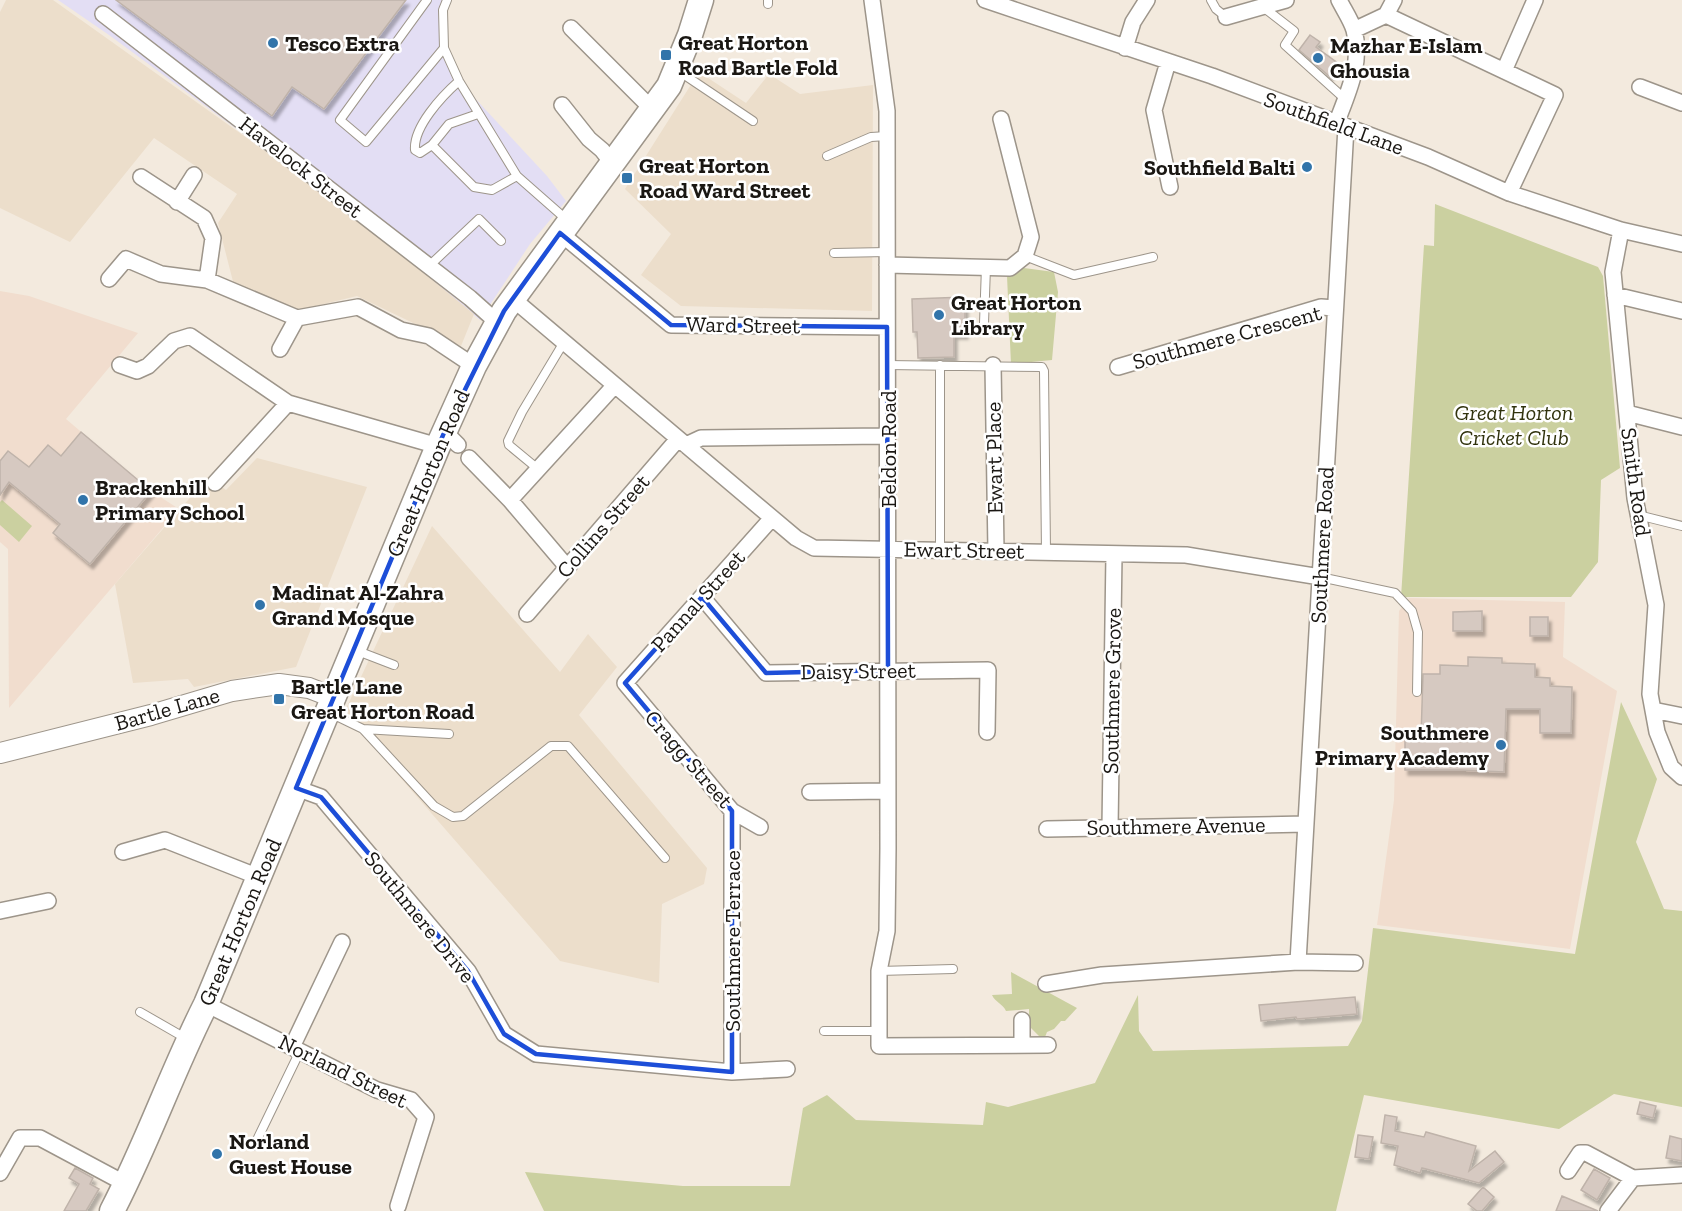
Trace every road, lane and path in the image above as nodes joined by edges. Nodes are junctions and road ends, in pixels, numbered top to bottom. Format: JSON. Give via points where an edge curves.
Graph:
{"nodes":[{"id":1,"x":427,"y":0,"type":"edge"},
{"id":2,"x":447,"y":0,"type":"edge"},
{"id":3,"x":701,"y":0,"type":"edge"},
{"id":4,"x":872,"y":0,"type":"edge"},
{"id":5,"x":985,"y":0,"type":"edge"},
{"id":6,"x":1147,"y":0,"type":"edge"},
{"id":7,"x":1211,"y":0,"type":"edge"},
{"id":8,"x":1286,"y":0,"type":"edge"},
{"id":9,"x":1339,"y":0,"type":"edge"},
{"id":10,"x":1394,"y":0,"type":"edge"},
{"id":11,"x":1535,"y":0,"type":"edge"},
{"id":12,"x":1003,"y":3,"type":"edge"},
{"id":13,"x":1263,"y":7,"type":"junction"},
{"id":14,"x":103,"y":14,"type":"dead end"},
{"id":15,"x":1386,"y":15,"type":"junction"},
{"id":16,"x":1226,"y":17,"type":"joint"},
{"id":17,"x":571,"y":28,"type":"dead end"},
{"id":18,"x":1354,"y":30,"type":"junction"},
{"id":19,"x":444,"y":48,"type":"junction"},
{"id":20,"x":1125,"y":48,"type":"junction"},
{"id":21,"x":1168,"y":62,"type":"junction"},
{"id":22,"x":676,"y":69,"type":"junction"},
{"id":23,"x":1504,"y":71,"type":"junction"},
{"id":24,"x":459,"y":81,"type":"junction"},
{"id":25,"x":1640,"y":87,"type":"dead end"},
{"id":26,"x":1345,"y":99,"type":"junction"},
{"id":27,"x":1682,"y":103,"type":"edge"},
{"id":28,"x":562,"y":105,"type":"dead end"},
{"id":29,"x":653,"y":110,"type":"junction"},
{"id":30,"x":478,"y":114,"type":"junction"},
{"id":31,"x":1001,"y":119,"type":"dead end"},
{"id":32,"x":753,"y":121,"type":"dead end"},
{"id":33,"x":1341,"y":125,"type":"junction"},
{"id":34,"x":887,"y":136,"type":"junction"},
{"id":35,"x":432,"y":145,"type":"junction"},
{"id":36,"x":827,"y":156,"type":"dead end"},
{"id":37,"x":613,"y":164,"type":"junction"},
{"id":38,"x":194,"y":175,"type":"dead end"},
{"id":39,"x":517,"y":176,"type":"junction"},
{"id":40,"x":141,"y":177,"type":"dead end"},
{"id":41,"x":1170,"y":187,"type":"dead end"},
{"id":42,"x":1509,"y":193,"type":"junction"},
{"id":43,"x":177,"y":202,"type":"junction"},
{"id":44,"x":564,"y":227,"type":"junction"},
{"id":45,"x":1621,"y":230,"type":"junction"},
{"id":46,"x":501,"y":241,"type":"dead end"},
{"id":47,"x":1682,"y":244,"type":"edge"},
{"id":48,"x":834,"y":253,"type":"dead end"},
{"id":49,"x":1025,"y":256,"type":"junction"},
{"id":50,"x":1153,"y":257,"type":"dead end"},
{"id":51,"x":887,"y":258,"type":"junction"},
{"id":52,"x":429,"y":266,"type":"junction"},
{"id":53,"x":986,"y":267,"type":"junction"},
{"id":54,"x":109,"y":279,"type":"dead end"},
{"id":55,"x":207,"y":280,"type":"junction"},
{"id":56,"x":1615,"y":295,"type":"junction"},
{"id":57,"x":513,"y":299,"type":"junction"},
{"id":58,"x":1335,"y":308,"type":"junction"},
{"id":59,"x":1682,"y":311,"type":"edge"},
{"id":60,"x":297,"y":318,"type":"junction"},
{"id":61,"x":498,"y":323,"type":"junction"},
{"id":62,"x":984,"y":323,"type":"dead end"},
{"id":63,"x":887,"y":327,"type":"junction"},
{"id":64,"x":564,"y":342,"type":"junction"},
{"id":65,"x":280,"y":349,"type":"dead end"},
{"id":66,"x":120,"y":365,"type":"dead end"},
{"id":67,"x":887,"y":365,"type":"junction"},
{"id":68,"x":940,"y":365,"type":"junction"},
{"id":69,"x":993,"y":365,"type":"junction"},
{"id":70,"x":474,"y":366,"type":"junction"},
{"id":71,"x":1118,"y":367,"type":"dead end"},
{"id":72,"x":615,"y":385,"type":"junction"},
{"id":73,"x":288,"y":403,"type":"junction"},
{"id":74,"x":1627,"y":413,"type":"junction"},
{"id":75,"x":1682,"y":428,"type":"edge"},
{"id":76,"x":888,"y":436,"type":"junction"},
{"id":77,"x":447,"y":441,"type":"junction"},
{"id":78,"x":682,"y":442,"type":"junction"},
{"id":79,"x":470,"y":458,"type":"dead end"},
{"id":80,"x":538,"y":470,"type":"junction"},
{"id":81,"x":215,"y":483,"type":"dead end"},
{"id":82,"x":510,"y":500,"type":"junction"},
{"id":83,"x":1638,"y":515,"type":"junction"},
{"id":84,"x":772,"y":518,"type":"junction"},
{"id":85,"x":1682,"y":526,"type":"edge"},
{"id":86,"x":888,"y":549,"type":"junction"},
{"id":87,"x":940,"y":550,"type":"junction"},
{"id":88,"x":996,"y":551,"type":"junction"},
{"id":89,"x":1046,"y":552,"type":"junction"},
{"id":90,"x":1114,"y":554,"type":"junction"},
{"id":91,"x":567,"y":567,"type":"junction"},
{"id":92,"x":1320,"y":577,"type":"junction"},
{"id":93,"x":702,"y":597,"type":"junction"},
{"id":94,"x":527,"y":614,"type":"dead end"},
{"id":95,"x":354,"y":650,"type":"junction"},
{"id":96,"x":394,"y":665,"type":"dead end"},
{"id":97,"x":888,"y":670,"type":"junction"},
{"id":98,"x":625,"y":683,"type":"joint"},
{"id":99,"x":1417,"y":692,"type":"dead end"},
{"id":100,"x":332,"y":705,"type":"junction"},
{"id":101,"x":1653,"y":710,"type":"junction"},
{"id":102,"x":1682,"y":716,"type":"edge"},
{"id":103,"x":363,"y":729,"type":"junction"},
{"id":104,"x":987,"y":732,"type":"dead end"},
{"id":105,"x":449,"y":734,"type":"dead end"},
{"id":106,"x":0,"y":753,"type":"edge"},
{"id":107,"x":1682,"y":777,"type":"edge"},
{"id":108,"x":296,"y":788,"type":"junction"},
{"id":109,"x":888,"y":791,"type":"junction"},
{"id":110,"x":810,"y":792,"type":"dead end"},
{"id":111,"x":732,"y":811,"type":"junction"},
{"id":112,"x":1306,"y":824,"type":"junction"},
{"id":113,"x":760,"y":827,"type":"dead end"},
{"id":114,"x":1110,"y":828,"type":"junction"},
{"id":115,"x":1047,"y":829,"type":"dead end"},
{"id":116,"x":123,"y":852,"type":"dead end"},
{"id":117,"x":665,"y":858,"type":"dead end"},
{"id":118,"x":259,"y":877,"type":"junction"},
{"id":119,"x":48,"y":901,"type":"dead end"},
{"id":120,"x":0,"y":911,"type":"edge"},
{"id":121,"x":342,"y":942,"type":"dead end"},
{"id":122,"x":1298,"y":962,"type":"junction"},
{"id":123,"x":1356,"y":963,"type":"dead end"},
{"id":124,"x":953,"y":969,"type":"dead end"},
{"id":125,"x":879,"y":971,"type":"junction"},
{"id":126,"x":1046,"y":984,"type":"dead end"},
{"id":127,"x":206,"y":1004,"type":"junction"},
{"id":128,"x":140,"y":1012,"type":"dead end"},
{"id":129,"x":1022,"y":1020,"type":"dead end"},
{"id":130,"x":824,"y":1031,"type":"dead end"},
{"id":131,"x":880,"y":1031,"type":"junction"},
{"id":132,"x":188,"y":1039,"type":"junction"},
{"id":133,"x":1023,"y":1045,"type":"junction"},
{"id":134,"x":1048,"y":1045,"type":"dead end"},
{"id":135,"x":296,"y":1049,"type":"junction"},
{"id":136,"x":787,"y":1069,"type":"dead end"},
{"id":137,"x":732,"y":1072,"type":"junction"},
{"id":138,"x":254,"y":1146,"type":"dead end"},
{"id":139,"x":1568,"y":1171,"type":"dead end"},
{"id":140,"x":0,"y":1173,"type":"edge"},
{"id":141,"x":1682,"y":1175,"type":"edge"},
{"id":142,"x":1633,"y":1178,"type":"junction"},
{"id":143,"x":126,"y":1184,"type":"junction"},
{"id":144,"x":398,"y":1206,"type":"dead end"},
{"id":145,"x":112,"y":1211,"type":"edge"},
{"id":146,"x":1608,"y":1211,"type":"edge"}],
"edges":[{"from":1,"to":19,"type":"lane","via":[[340,120],[366,142]]},
{"from":2,"to":19,"type":"lane","via":[[443,10]]},
{"from":3,"to":22,"type":"main road","name":"Great Horton Road"},
{"from":4,"to":34,"type":"street","name":"Beldon Road"},
{"from":5,"to":12,"type":"street","name":"Southfield Lane"},
{"from":6,"to":20,"type":"street","via":[[1133,22]]},
{"from":7,"to":16,"type":"lane"},
{"from":8,"to":13,"type":"street"},
{"from":9,"to":18,"type":"street"},
{"from":10,"to":15,"type":"street"},
{"from":11,"to":23,"type":"street"},
{"from":12,"to":20,"type":"street","name":"Southfield Lane"},
{"from":13,"to":16,"type":"street"},
{"from":13,"to":26,"type":"lane","via":[[1294,31],[1285,45]]},
{"from":14,"to":52,"type":"street","name":"Havelock Street"},
{"from":15,"to":18,"type":"street"},
{"from":15,"to":23,"type":"street"},
{"from":17,"to":29,"type":"street"},
{"from":18,"to":26,"type":"street","name":"Southmere Road","via":[[1354,75]]},
{"from":19,"to":24,"type":"lane"},
{"from":20,"to":21,"type":"street","name":"Southfield Lane"},
{"from":21,"to":33,"type":"street","name":"Southfield Lane"},
{"from":21,"to":41,"type":"street","via":[[1154,110]]},
{"from":22,"to":29,"type":"main road","name":"Great Horton Road"},
{"from":22,"to":32,"type":"lane"},
{"from":23,"to":42,"type":"street","via":[[1555,95]]},
{"from":24,"to":30,"type":"lane"},
{"from":24,"to":35,"type":"lane","via":[[442,96],[414,141],[415,150],[420,153]]},
{"from":25,"to":27,"type":"street"},
{"from":26,"to":33,"type":"street","name":"Southmere Road"},
{"from":28,"to":37,"type":"street"},
{"from":29,"to":37,"type":"main road","name":"Great Horton Road"},
{"from":30,"to":35,"type":"lane","via":[[449,124]]},
{"from":30,"to":39,"type":"lane"},
{"from":31,"to":49,"type":"street","via":[[1031,237]]},
{"from":33,"to":42,"type":"street","name":"Southfield Lane"},
{"from":33,"to":58,"type":"street","name":"Southmere Road"},
{"from":34,"to":36,"type":"lane","via":[[871,137]]},
{"from":34,"to":51,"type":"street","name":"Beldon Road"},
{"from":35,"to":39,"type":"lane","via":[[474,187],[492,190]]},
{"from":37,"to":44,"type":"main road","name":"Great Horton Road"},
{"from":38,"to":43,"type":"street"},
{"from":39,"to":44,"type":"lane"},
{"from":40,"to":43,"type":"street"},
{"from":42,"to":45,"type":"street","name":"Southfield Lane"},
{"from":43,"to":55,"type":"street","via":[[204,218],[213,238]]},
{"from":44,"to":57,"type":"main road","name":"Great Horton Road"},
{"from":44,"to":63,"type":"street","name":"Ward Street","via":[[671,325]]},
{"from":45,"to":47,"type":"street","name":"Southfield Lane"},
{"from":45,"to":56,"type":"street","name":"Smith Road","via":[[1613,272]]},
{"from":46,"to":52,"type":"lane","via":[[479,219]]},
{"from":48,"to":51,"type":"lane"},
{"from":49,"to":50,"type":"lane","via":[[1074,275]]},
{"from":49,"to":53,"type":"street","via":[[1010,268]]},
{"from":51,"to":53,"type":"street"},
{"from":51,"to":63,"type":"street","name":"Beldon Road"},
{"from":52,"to":61,"type":"street","name":"Havelock Street"},
{"from":53,"to":62,"type":"lane"},
{"from":54,"to":55,"type":"street","via":[[126,259],[161,273]]},
{"from":55,"to":60,"type":"street"},
{"from":56,"to":59,"type":"street"},
{"from":56,"to":74,"type":"street","name":"Smith Road"},
{"from":57,"to":61,"type":"main road","name":"Great Horton Road"},
{"from":57,"to":64,"type":"street","name":"Ewart Street"},
{"from":58,"to":71,"type":"street","name":"Southmere Crescent","via":[[1321,307]]},
{"from":58,"to":92,"type":"street","name":"Southmere Road"},
{"from":60,"to":65,"type":"street"},
{"from":60,"to":70,"type":"street","via":[[358,307],[401,330],[429,336]]},
{"from":61,"to":70,"type":"main road","name":"Great Horton Road"},
{"from":63,"to":67,"type":"street","name":"Beldon Road"},
{"from":64,"to":72,"type":"street","name":"Ewart Street"},
{"from":64,"to":80,"type":"lane","via":[[508,441]]},
{"from":66,"to":73,"type":"street","via":[[137,371],[148,366],[174,341],[190,336]]},
{"from":67,"to":68,"type":"lane"},
{"from":67,"to":76,"type":"street","name":"Beldon Road"},
{"from":68,"to":69,"type":"lane"},
{"from":68,"to":87,"type":"lane"},
{"from":69,"to":88,"type":"street","name":"Ewart Place"},
{"from":69,"to":89,"type":"lane","via":[[1043,369]]},
{"from":70,"to":77,"type":"main road","name":"Great Horton Road"},
{"from":72,"to":78,"type":"street","name":"Ewart Street"},
{"from":72,"to":80,"type":"street"},
{"from":73,"to":77,"type":"street"},
{"from":73,"to":81,"type":"street"},
{"from":74,"to":75,"type":"street"},
{"from":74,"to":83,"type":"street","name":"Smith Road"},
{"from":76,"to":78,"type":"street","via":[[701,438]]},
{"from":76,"to":86,"type":"street","name":"Beldon Road"},
{"from":77,"to":95,"type":"main road","name":"Great Horton Road"},
{"from":78,"to":84,"type":"street","name":"Ewart Street"},
{"from":78,"to":91,"type":"street","name":"Collins Street"},
{"from":79,"to":82,"type":"street"},
{"from":80,"to":82,"type":"street"},
{"from":82,"to":91,"type":"street"},
{"from":83,"to":85,"type":"lane"},
{"from":83,"to":101,"type":"street","name":"Smith Road","via":[[1656,605],[1650,694]]},
{"from":84,"to":86,"type":"street","name":"Ewart Street","via":[[814,548]]},
{"from":84,"to":93,"type":"street","name":"Pannal Street"},
{"from":86,"to":87,"type":"street","name":"Ewart Street"},
{"from":86,"to":97,"type":"street","name":"Beldon Road"},
{"from":87,"to":88,"type":"street","name":"Ewart Street"},
{"from":88,"to":89,"type":"street","name":"Ewart Street"},
{"from":89,"to":90,"type":"street","name":"Ewart Street"},
{"from":90,"to":92,"type":"street","name":"Ewart Street","via":[[1186,555]]},
{"from":90,"to":114,"type":"street","name":"Southmere Grove"},
{"from":91,"to":94,"type":"street","name":"Collins Street"},
{"from":92,"to":99,"type":"lane","name":"Ewart Street","via":[[1395,594],[1412,611],[1418,632]]},
{"from":92,"to":112,"type":"street","name":"Southmere Road"},
{"from":93,"to":97,"type":"street","name":"Daisy Street","via":[[766,673]]},
{"from":93,"to":98,"type":"street","name":"Pannal Street"},
{"from":95,"to":96,"type":"lane"},
{"from":95,"to":100,"type":"main road","name":"Great Horton Road"},
{"from":97,"to":104,"type":"street","name":"Daisy Street","via":[[988,670]]},
{"from":97,"to":109,"type":"street","name":"Beldon Road"},
{"from":98,"to":111,"type":"street","name":"Cragg Street"},
{"from":100,"to":103,"type":"lane"},
{"from":100,"to":106,"type":"street","name":"Bartle Lane","via":[[309,687],[279,684],[232,691],[151,716]]},
{"from":100,"to":108,"type":"main road","name":"Great Horton Road"},
{"from":101,"to":102,"type":"street"},
{"from":101,"to":107,"type":"street","name":"Smith Road","via":[[1671,767]]},
{"from":103,"to":105,"type":"lane"},
{"from":103,"to":117,"type":"lane","via":[[434,806],[453,817],[463,816],[551,746],[568,746]]},
{"from":108,"to":118,"type":"main road","name":"Great Horton Road"},
{"from":108,"to":137,"type":"street","name":"Southmere Drive","via":[[321,797],[468,971],[504,1034],[536,1054]]},
{"from":109,"to":110,"type":"street"},
{"from":109,"to":125,"type":"street","name":"Beldon Road","via":[[887,931]]},
{"from":111,"to":113,"type":"street","name":"Cragg Street"},
{"from":111,"to":137,"type":"street","name":"Southmere Terrace"},
{"from":112,"to":114,"type":"street","name":"Southmere Avenue"},
{"from":112,"to":122,"type":"street","name":"Southmere Road"},
{"from":114,"to":115,"type":"street","name":"Southmere Avenue"},
{"from":116,"to":118,"type":"street","via":[[165,840]]},
{"from":118,"to":127,"type":"main road","name":"Great Horton Road"},
{"from":119,"to":120,"type":"street"},
{"from":121,"to":135,"type":"street"},
{"from":122,"to":123,"type":"street"},
{"from":122,"to":126,"type":"street","via":[[1102,975]]},
{"from":124,"to":125,"type":"lane"},
{"from":125,"to":131,"type":"street","name":"Beldon Road"},
{"from":127,"to":132,"type":"main road","name":"Great Horton Road"},
{"from":127,"to":135,"type":"street","name":"Norland Street"},
{"from":128,"to":132,"type":"lane"},
{"from":129,"to":133,"type":"street"},
{"from":130,"to":131,"type":"lane"},
{"from":131,"to":133,"type":"street","via":[[879,1046]]},
{"from":132,"to":143,"type":"main road","name":"Great Horton Road"},
{"from":133,"to":134,"type":"street"},
{"from":135,"to":138,"type":"lane"},
{"from":135,"to":144,"type":"street","name":"Norland Street","via":[[377,1090],[411,1100],[426,1117]]},
{"from":136,"to":137,"type":"street","name":"Southmere Drive"},
{"from":139,"to":142,"type":"street","via":[[1580,1153]]},
{"from":140,"to":143,"type":"street","via":[[20,1138],[40,1138]]},
{"from":141,"to":142,"type":"street"},
{"from":142,"to":146,"type":"street"},
{"from":143,"to":145,"type":"main road","name":"Great Horton Road"}]}
